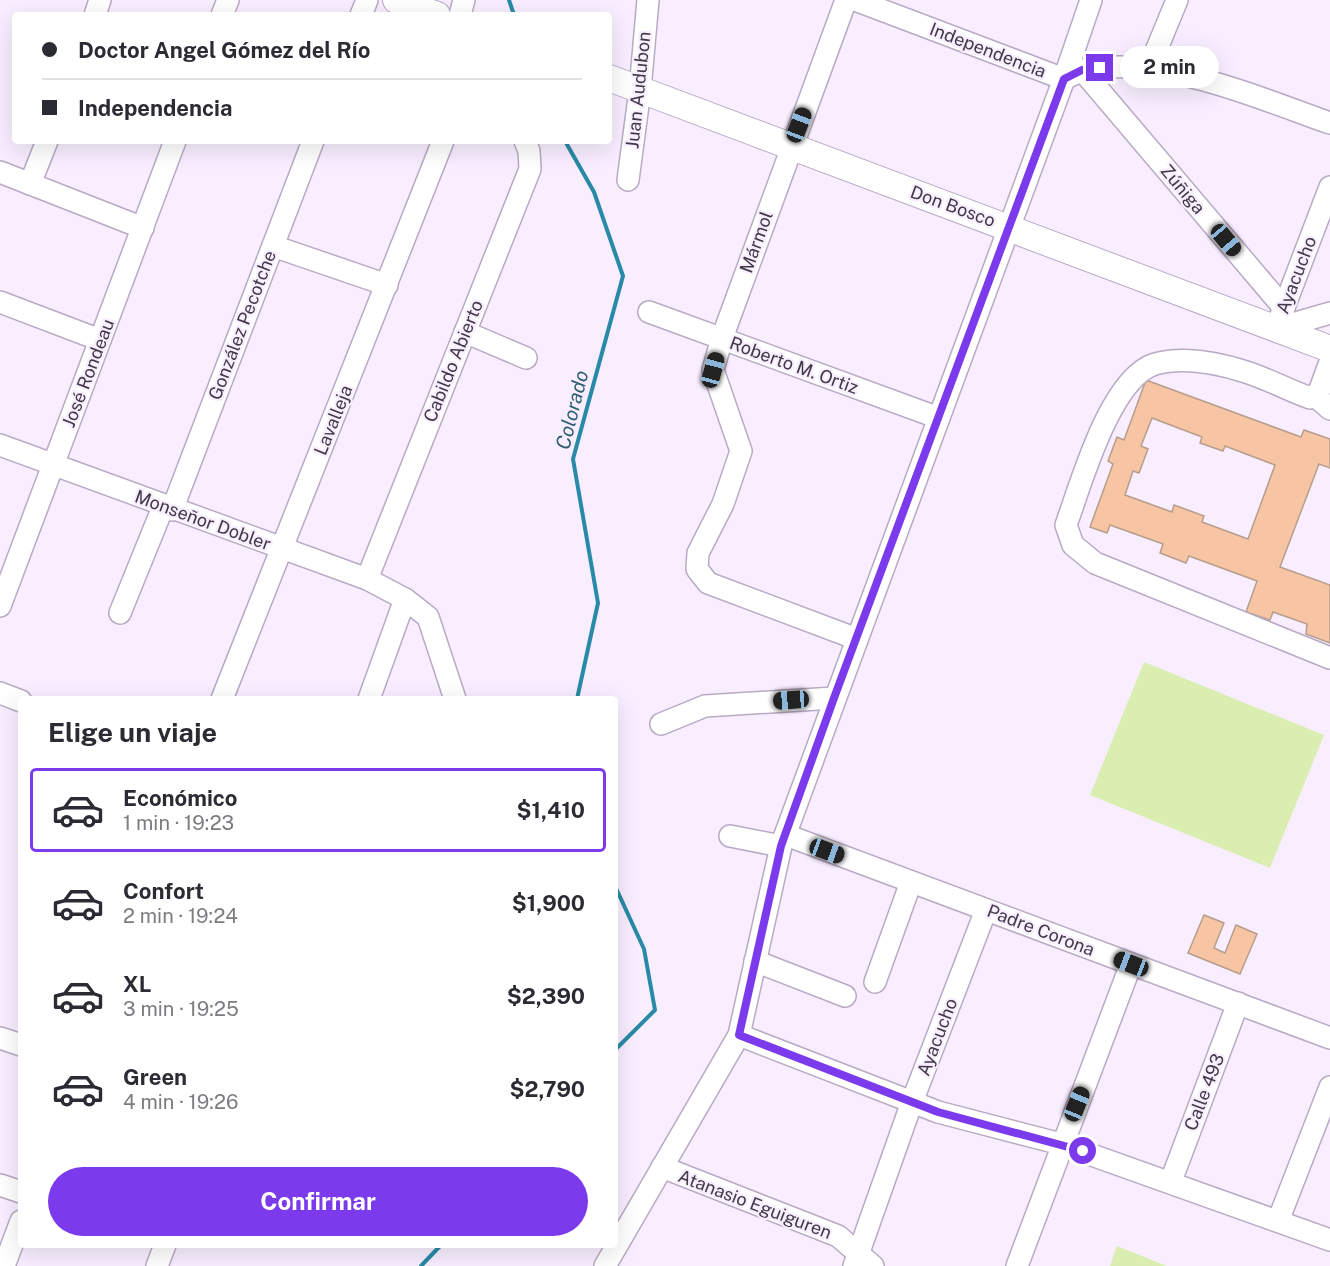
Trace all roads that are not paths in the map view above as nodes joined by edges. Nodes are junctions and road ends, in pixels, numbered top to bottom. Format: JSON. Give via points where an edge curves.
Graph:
{"nodes":[{"id":1,"x":396,"y":0,"type":"edge"},
{"id":2,"x":648,"y":0,"type":"edge"},
{"id":3,"x":846,"y":0,"type":"edge"},
{"id":4,"x":855,"y":0,"type":"edge"},
{"id":5,"x":1091,"y":0,"type":"edge"},
{"id":6,"x":1177,"y":0,"type":"edge"},
{"id":7,"x":429,"y":12,"type":"edge"},
{"id":8,"x":1149,"y":68,"type":"junction"},
{"id":9,"x":1073,"y":74,"type":"junction"},
{"id":10,"x":612,"y":79,"type":"edge"},
{"id":11,"x":640,"y":90,"type":"junction"},
{"id":12,"x":1330,"y":123,"type":"edge"},
{"id":13,"x":46,"y":144,"type":"edge"},
{"id":14,"x":175,"y":144,"type":"edge"},
{"id":15,"x":312,"y":144,"type":"edge"},
{"id":16,"x":442,"y":144,"type":"edge"},
{"id":17,"x":526,"y":144,"type":"edge"},
{"id":18,"x":791,"y":146,"type":"junction"},
{"id":19,"x":0,"y":172,"type":"edge"},
{"id":20,"x":628,"y":180,"type":"dead end"},
{"id":21,"x":30,"y":184,"type":"junction"},
{"id":22,"x":1330,"y":187,"type":"edge"},
{"id":23,"x":1009,"y":227,"type":"junction"},
{"id":24,"x":142,"y":228,"type":"junction"},
{"id":25,"x":273,"y":246,"type":"junction"},
{"id":26,"x":387,"y":285,"type":"junction"},
{"id":27,"x":0,"y":302,"type":"edge"},
{"id":28,"x":649,"y":312,"type":"dead end"},
{"id":29,"x":1330,"y":313,"type":"edge"},
{"id":30,"x":1279,"y":319,"type":"junction"},
{"id":31,"x":465,"y":332,"type":"junction"},
{"id":32,"x":722,"y":338,"type":"junction"},
{"id":33,"x":100,"y":340,"type":"junction"},
{"id":34,"x":1330,"y":349,"type":"edge"},
{"id":35,"x":526,"y":358,"type":"dead end"},
{"id":36,"x":1330,"y":362,"type":"edge"},
{"id":37,"x":1323,"y":402,"type":"edge"},
{"id":38,"x":939,"y":418,"type":"junction"},
{"id":39,"x":0,"y":445,"type":"edge"},
{"id":40,"x":53,"y":465,"type":"junction"},
{"id":41,"x":167,"y":508,"type":"junction"},
{"id":42,"x":281,"y":548,"type":"junction"},
{"id":43,"x":367,"y":579,"type":"junction"},
{"id":44,"x":405,"y":599,"type":"junction"},
{"id":45,"x":0,"y":606,"type":"edge"},
{"id":46,"x":120,"y":613,"type":"dead end"},
{"id":47,"x":857,"y":639,"type":"junction"},
{"id":48,"x":1330,"y":657,"type":"edge"},
{"id":49,"x":0,"y":693,"type":"edge"},
{"id":50,"x":223,"y":696,"type":"edge"},
{"id":51,"x":370,"y":696,"type":"edge"},
{"id":52,"x":454,"y":696,"type":"edge"},
{"id":53,"x":834,"y":698,"type":"junction"},
{"id":54,"x":18,"y":700,"type":"edge"},
{"id":55,"x":661,"y":724,"type":"dead end"},
{"id":56,"x":730,"y":836,"type":"dead end"},
{"id":57,"x":783,"y":841,"type":"junction"},
{"id":58,"x":911,"y":882,"type":"junction"},
{"id":59,"x":986,"y":910,"type":"junction"},
{"id":60,"x":755,"y":961,"type":"junction"},
{"id":61,"x":1131,"y":964,"type":"junction"},
{"id":62,"x":875,"y":982,"type":"dead end"},
{"id":63,"x":846,"y":996,"type":"dead end"},
{"id":64,"x":1238,"y":1003,"type":"junction"},
{"id":65,"x":739,"y":1035,"type":"junction"},
{"id":66,"x":0,"y":1038,"type":"edge"},
{"id":67,"x":1330,"y":1038,"type":"edge"},
{"id":68,"x":18,"y":1044,"type":"edge"},
{"id":69,"x":1330,"y":1087,"type":"edge"},
{"id":70,"x":912,"y":1102,"type":"junction"},
{"id":71,"x":1061,"y":1144,"type":"junction"},
{"id":72,"x":662,"y":1167,"type":"junction"},
{"id":73,"x":1170,"y":1181,"type":"junction"},
{"id":74,"x":0,"y":1185,"type":"edge"},
{"id":75,"x":18,"y":1191,"type":"edge"},
{"id":76,"x":1278,"y":1221,"type":"junction"},
{"id":77,"x":18,"y":1229,"type":"edge"},
{"id":78,"x":1330,"y":1240,"type":"edge"},
{"id":79,"x":618,"y":1243,"type":"edge"},
{"id":80,"x":164,"y":1248,"type":"edge"},
{"id":81,"x":615,"y":1248,"type":"edge"},
{"id":82,"x":862,"y":1261,"type":"edge"},
{"id":83,"x":4,"y":1266,"type":"edge"},
{"id":84,"x":157,"y":1266,"type":"edge"},
{"id":85,"x":605,"y":1266,"type":"edge"},
{"id":86,"x":1017,"y":1266,"type":"edge"}],
"edges":[{"from":1,"to":7,"type":"main road"},
{"from":2,"to":11,"type":"street","name":"Juan Audubon"},
{"from":3,"to":18,"type":"street","name":"Mármol"},
{"from":4,"to":9,"type":"street","name":"Independencia"},
{"from":5,"to":9,"type":"street"},
{"from":6,"to":8,"type":"street"},
{"from":8,"to":9,"type":"street","name":"Independencia"},
{"from":8,"to":12,"type":"street","name":"Independencia","via":[[1210,82]]},
{"from":9,"to":23,"type":"street"},
{"from":9,"to":30,"type":"street","name":"Zúñiga"},
{"from":10,"to":11,"type":"main road","name":"Don Bosco"},
{"from":11,"to":18,"type":"main road","name":"Don Bosco"},
{"from":11,"to":20,"type":"street","name":"Juan Audubon"},
{"from":13,"to":21,"type":"street"},
{"from":14,"to":24,"type":"street","name":"José Rondeau"},
{"from":15,"to":25,"type":"street","name":"González Pecotche"},
{"from":16,"to":26,"type":"street","name":"Lavalleja"},
{"from":17,"to":31,"type":"street","name":"Cabildo Abierto","via":[[530,169]]},
{"from":18,"to":23,"type":"main road","name":"Don Bosco"},
{"from":18,"to":32,"type":"street","name":"Mármol"},
{"from":19,"to":21,"type":"street"},
{"from":21,"to":24,"type":"street"},
{"from":22,"to":30,"type":"street","name":"Ayacucho"},
{"from":23,"to":30,"type":"main road","name":"Don Bosco"},
{"from":23,"to":38,"type":"street"},
{"from":24,"to":33,"type":"street","name":"José Rondeau"},
{"from":25,"to":26,"type":"street"},
{"from":25,"to":41,"type":"street","name":"González Pecotche"},
{"from":26,"to":42,"type":"street","name":"Lavalleja"},
{"from":27,"to":33,"type":"street"},
{"from":28,"to":32,"type":"street","name":"Roberto M. Ortiz"},
{"from":29,"to":30,"type":"street"},
{"from":30,"to":34,"type":"main road","name":"Don Bosco"},
{"from":31,"to":35,"type":"street"},
{"from":31,"to":43,"type":"street","name":"Cabildo Abierto"},
{"from":32,"to":38,"type":"street","name":"Roberto M. Ortiz"},
{"from":32,"to":47,"type":"street","name":"Mármol","via":[[713,370],[741,451],[723,504],[698,553],[697,569],[708,583]]},
{"from":33,"to":40,"type":"street","name":"José Rondeau"},
{"from":36,"to":37,"type":"street","via":[[1319,392]]},
{"from":37,"to":48,"type":"street","via":[[1213,363],[1186,360],[1154,365],[1132,380],[1106,419],[1066,525],[1073,545],[1095,563]]},
{"from":38,"to":47,"type":"street"},
{"from":39,"to":40,"type":"street","name":"Monseñor Dobler"},
{"from":40,"to":41,"type":"street","name":"Monseñor Dobler"},
{"from":40,"to":45,"type":"street","name":"José Rondeau"},
{"from":41,"to":42,"type":"street","name":"Monseñor Dobler"},
{"from":41,"to":46,"type":"street","name":"González Pecotche"},
{"from":42,"to":43,"type":"street","name":"Monseñor Dobler"},
{"from":42,"to":50,"type":"street","name":"Lavalleja"},
{"from":43,"to":44,"type":"street","name":"Monseñor Dobler"},
{"from":44,"to":51,"type":"street"},
{"from":44,"to":52,"type":"street","via":[[428,617]]},
{"from":47,"to":53,"type":"street"},
{"from":49,"to":54,"type":"street"},
{"from":53,"to":55,"type":"street","via":[[705,706]]},
{"from":53,"to":57,"type":"street"},
{"from":56,"to":57,"type":"street","name":"Padre Corona"},
{"from":57,"to":58,"type":"street","name":"Padre Corona"},
{"from":57,"to":60,"type":"street"},
{"from":58,"to":59,"type":"street","name":"Padre Corona"},
{"from":58,"to":62,"type":"street"},
{"from":59,"to":61,"type":"street","name":"Padre Corona"},
{"from":59,"to":70,"type":"street","name":"Ayacucho"},
{"from":60,"to":63,"type":"street"},
{"from":60,"to":65,"type":"street"},
{"from":61,"to":64,"type":"street","name":"Padre Corona"},
{"from":61,"to":71,"type":"street"},
{"from":64,"to":67,"type":"street","name":"Padre Corona"},
{"from":64,"to":73,"type":"street","name":"Calle 493"},
{"from":65,"to":70,"type":"street"},
{"from":65,"to":72,"type":"street"},
{"from":66,"to":68,"type":"street"},
{"from":69,"to":76,"type":"street"},
{"from":70,"to":71,"type":"street"},
{"from":70,"to":82,"type":"street","name":"Ayacucho"},
{"from":71,"to":73,"type":"street"},
{"from":71,"to":86,"type":"street"},
{"from":72,"to":79,"type":"street"},
{"from":72,"to":82,"type":"street","name":"Atanasio Eguiguren","via":[[838,1236]]},
{"from":73,"to":76,"type":"street"},
{"from":74,"to":75,"type":"street"},
{"from":76,"to":78,"type":"street"},
{"from":77,"to":83,"type":"street"},
{"from":80,"to":84,"type":"street"},
{"from":81,"to":85,"type":"street"}]}
